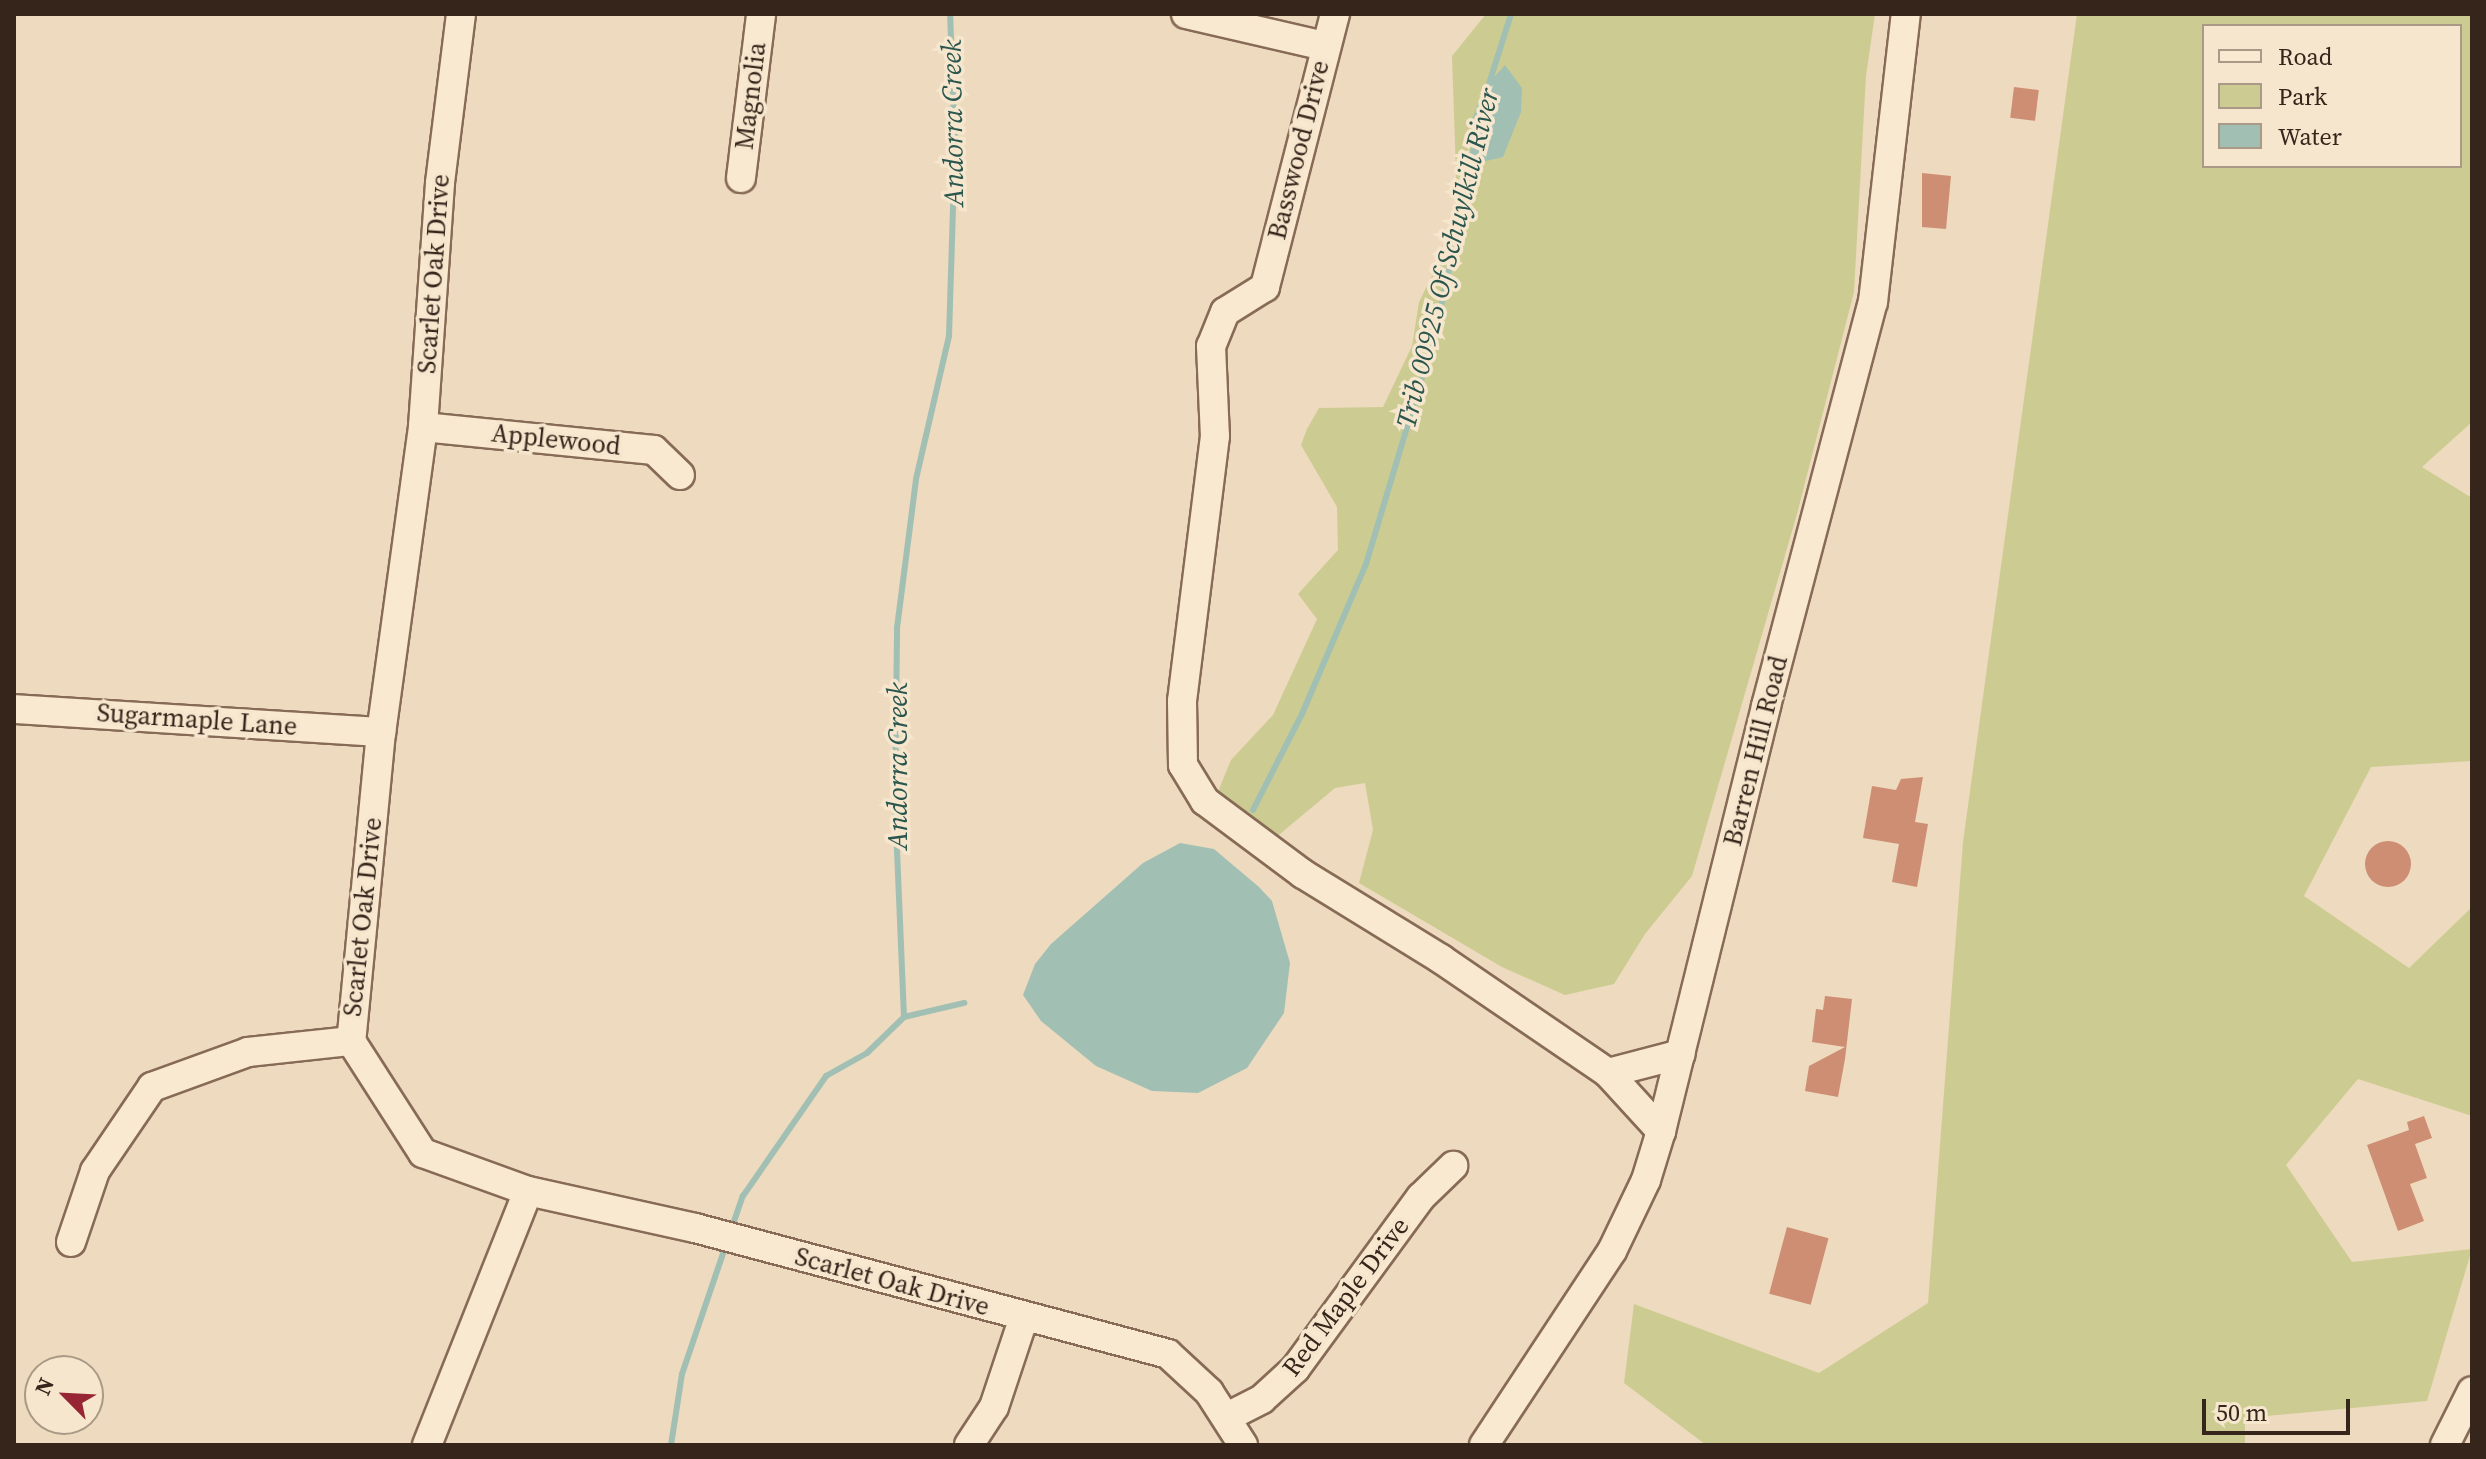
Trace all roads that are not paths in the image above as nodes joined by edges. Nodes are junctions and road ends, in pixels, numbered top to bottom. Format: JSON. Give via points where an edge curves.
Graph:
{"nodes":[{"id":1,"x":461,"y":14,"type":"edge"},
{"id":2,"x":761,"y":14,"type":"edge"},
{"id":3,"x":1186,"y":14,"type":"edge"},
{"id":4,"x":1335,"y":14,"type":"edge"},
{"id":5,"x":1906,"y":14,"type":"edge"},
{"id":6,"x":1325,"y":46,"type":"junction"},
{"id":7,"x":741,"y":178,"type":"dead end"},
{"id":8,"x":423,"y":427,"type":"junction"},
{"id":9,"x":680,"y":475,"type":"dead end"},
{"id":10,"x":14,"y":709,"type":"edge"},
{"id":11,"x":381,"y":732,"type":"junction"},
{"id":12,"x":351,"y":1041,"type":"junction"},
{"id":13,"x":1681,"y":1054,"type":"junction"},
{"id":14,"x":1608,"y":1073,"type":"junction"},
{"id":15,"x":1661,"y":1131,"type":"junction"},
{"id":16,"x":1453,"y":1166,"type":"dead end"},
{"id":17,"x":528,"y":1191,"type":"junction"},
{"id":18,"x":71,"y":1242,"type":"dead end"},
{"id":19,"x":1024,"y":1317,"type":"junction"},
{"id":20,"x":2472,"y":1391,"type":"edge"},
{"id":21,"x":1229,"y":1416,"type":"junction"},
{"id":22,"x":427,"y":1445,"type":"edge"},
{"id":23,"x":969,"y":1445,"type":"edge"},
{"id":24,"x":1243,"y":1445,"type":"edge"},
{"id":25,"x":1484,"y":1445,"type":"edge"},
{"id":26,"x":2445,"y":1445,"type":"edge"}],
"edges":[{"from":1,"to":8,"type":"street","name":"Scarlet Oak Drive","via":[[440,183]]},
{"from":2,"to":7,"type":"street","name":"Magnolia"},
{"from":3,"to":6,"type":"street"},
{"from":4,"to":6,"type":"street","name":"Basswood Drive"},
{"from":5,"to":13,"type":"street","name":"Barren Hill Road","via":[[1873,302]]},
{"from":6,"to":14,"type":"street","name":"Basswood Drive","via":[[1265,287],[1225,312],[1211,346],[1215,436],[1182,701],[1183,765],[1205,801],[1303,874],[1441,959]]},
{"from":8,"to":9,"type":"street","name":"Applewood","via":[[654,450]]},
{"from":8,"to":11,"type":"street","name":"Scarlet Oak Drive"},
{"from":10,"to":11,"type":"street","name":"Sugarmaple Lane"},
{"from":11,"to":12,"type":"street","name":"Scarlet Oak Drive"},
{"from":12,"to":17,"type":"street","name":"Scarlet Oak Drive","via":[[423,1153]]},
{"from":12,"to":18,"type":"street","via":[[248,1052],[152,1087],[95,1171]]},
{"from":13,"to":14,"type":"street"},
{"from":13,"to":15,"type":"street","name":"Barren Hill Road"},
{"from":14,"to":15,"type":"street"},
{"from":15,"to":25,"type":"street","name":"Barren Hill Road","via":[[1646,1180],[1612,1251]]},
{"from":16,"to":21,"type":"street","name":"Red Maple Drive","via":[[1421,1197],[1295,1369],[1262,1399]]},
{"from":17,"to":19,"type":"street","name":"Scarlet Oak Drive","via":[[695,1228]]},
{"from":17,"to":22,"type":"street"},
{"from":19,"to":21,"type":"street","name":"Scarlet Oak Drive","via":[[1168,1354]]},
{"from":19,"to":23,"type":"street","via":[[994,1407]]},
{"from":20,"to":26,"type":"street"},
{"from":21,"to":24,"type":"street","name":"Scarlet Oak Drive"}]}
